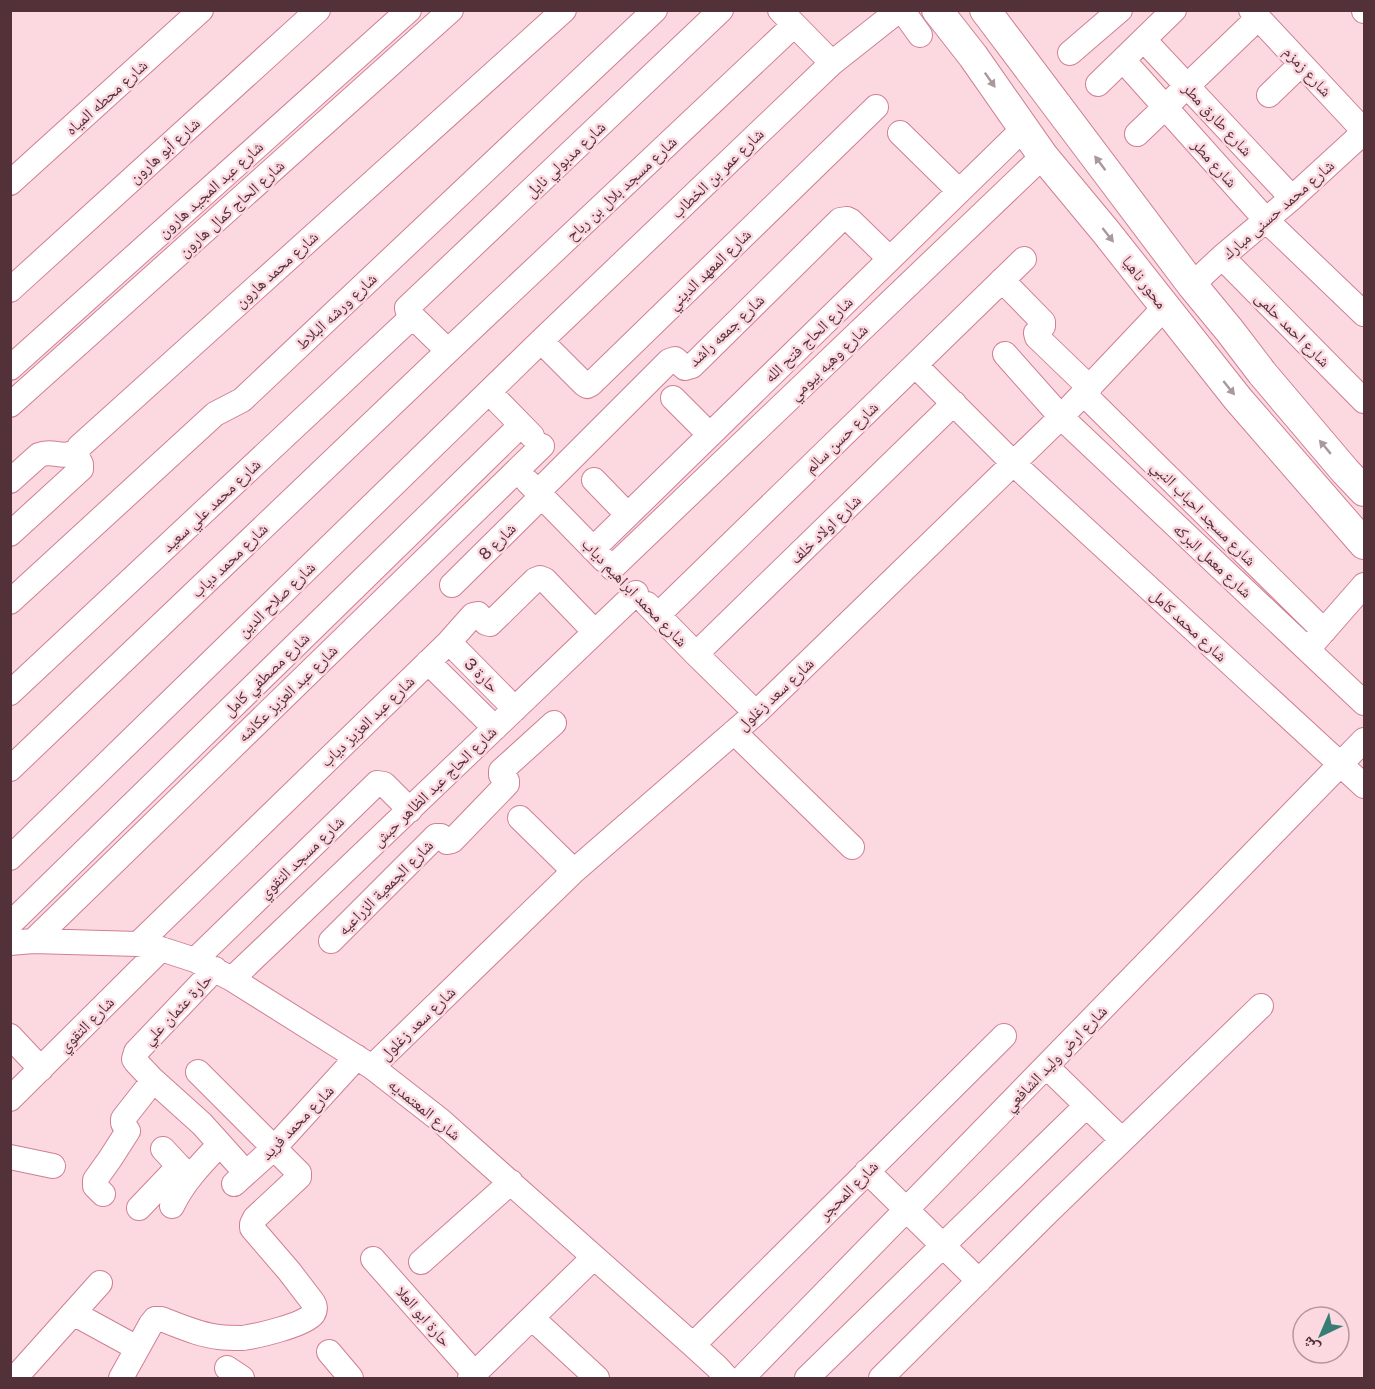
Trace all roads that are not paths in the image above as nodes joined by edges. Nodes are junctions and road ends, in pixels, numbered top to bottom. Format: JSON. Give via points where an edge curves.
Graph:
{"nodes":[{"id":1,"x":201,"y":10,"type":"edge"},
{"id":2,"x":318,"y":10,"type":"edge"},
{"id":3,"x":409,"y":10,"type":"edge"},
{"id":4,"x":451,"y":10,"type":"edge"},
{"id":5,"x":564,"y":10,"type":"edge"},
{"id":6,"x":655,"y":10,"type":"edge"},
{"id":7,"x":721,"y":10,"type":"edge"},
{"id":8,"x":900,"y":10,"type":"edge"},
{"id":9,"x":937,"y":10,"type":"edge"},
{"id":10,"x":985,"y":10,"type":"edge"},
{"id":11,"x":1120,"y":10,"type":"edge"},
{"id":12,"x":1174,"y":10,"type":"edge"},
{"id":13,"x":1255,"y":14,"type":"edge"},
{"id":14,"x":787,"y":18,"type":"edge"},
{"id":15,"x":920,"y":35,"type":"dead end"},
{"id":16,"x":1143,"y":40,"type":"junction"},
{"id":17,"x":1070,"y":53,"type":"dead end"},
{"id":18,"x":1123,"y":60,"type":"junction"},
{"id":19,"x":832,"y":63,"type":"junction"},
{"id":20,"x":1301,"y":64,"type":"junction"},
{"id":21,"x":1098,"y":84,"type":"dead end"},
{"id":22,"x":1186,"y":86,"type":"junction"},
{"id":23,"x":1269,"y":95,"type":"dead end"},
{"id":24,"x":1165,"y":106,"type":"junction"},
{"id":25,"x":876,"y":107,"type":"dead end"},
{"id":26,"x":1023,"y":129,"type":"junction"},
{"id":27,"x":1365,"y":132,"type":"edge"},
{"id":28,"x":900,"y":133,"type":"dead end"},
{"id":29,"x":1137,"y":134,"type":"dead end"},
{"id":30,"x":1043,"y":156,"type":"junction"},
{"id":31,"x":10,"y":183,"type":"edge"},
{"id":32,"x":959,"y":191,"type":"junction"},
{"id":33,"x":1292,"y":198,"type":"junction"},
{"id":34,"x":1266,"y":220,"type":"junction"},
{"id":35,"x":1222,"y":257,"type":"junction"},
{"id":36,"x":1024,"y":258,"type":"dead end"},
{"id":37,"x":890,"y":259,"type":"junction"},
{"id":38,"x":1002,"y":280,"type":"junction"},
{"id":39,"x":1192,"y":285,"type":"junction"},
{"id":40,"x":10,"y":290,"type":"edge"},
{"id":41,"x":1165,"y":307,"type":"junction"},
{"id":42,"x":410,"y":312,"type":"junction"},
{"id":43,"x":1365,"y":314,"type":"edge"},
{"id":44,"x":541,"y":341,"type":"junction"},
{"id":45,"x":448,"y":351,"type":"junction"},
{"id":46,"x":1005,"y":354,"type":"dead end"},
{"id":47,"x":915,"y":365,"type":"junction"},
{"id":48,"x":10,"y":368,"type":"edge"},
{"id":49,"x":1087,"y":391,"type":"junction"},
{"id":50,"x":489,"y":392,"type":"junction"},
{"id":51,"x":673,"y":398,"type":"dead end"},
{"id":52,"x":1365,"y":401,"type":"edge"},
{"id":53,"x":954,"y":403,"type":"junction"},
{"id":54,"x":10,"y":405,"type":"edge"},
{"id":55,"x":1061,"y":417,"type":"junction"},
{"id":56,"x":521,"y":425,"type":"junction"},
{"id":57,"x":710,"y":435,"type":"junction"},
{"id":58,"x":542,"y":446,"type":"junction"},
{"id":59,"x":76,"y":452,"type":"junction"},
{"id":60,"x":1014,"y":464,"type":"junction"},
{"id":61,"x":563,"y":467,"type":"junction"},
{"id":62,"x":517,"y":470,"type":"junction"},
{"id":63,"x":594,"y":480,"type":"dead end"},
{"id":64,"x":10,"y":481,"type":"edge"},
{"id":65,"x":1365,"y":491,"type":"edge"},
{"id":66,"x":540,"y":494,"type":"junction"},
{"id":67,"x":628,"y":515,"type":"junction"},
{"id":68,"x":10,"y":534,"type":"edge"},
{"id":69,"x":1365,"y":544,"type":"edge"},
{"id":70,"x":593,"y":549,"type":"junction"},
{"id":71,"x":425,"y":559,"type":"junction"},
{"id":72,"x":612,"y":568,"type":"junction"},
{"id":73,"x":452,"y":585,"type":"junction"},
{"id":74,"x":1365,"y":585,"type":"edge"},
{"id":75,"x":636,"y":593,"type":"junction"},
{"id":76,"x":10,"y":602,"type":"edge"},
{"id":77,"x":478,"y":614,"type":"junction"},
{"id":78,"x":658,"y":615,"type":"junction"},
{"id":79,"x":1324,"y":631,"type":"junction"},
{"id":80,"x":596,"y":632,"type":"junction"},
{"id":81,"x":448,"y":642,"type":"junction"},
{"id":82,"x":1307,"y":649,"type":"junction"},
{"id":83,"x":696,"y":654,"type":"junction"},
{"id":84,"x":428,"y":662,"type":"junction"},
{"id":85,"x":10,"y":693,"type":"edge"},
{"id":86,"x":1365,"y":703,"type":"edge"},
{"id":87,"x":514,"y":710,"type":"junction"},
{"id":88,"x":756,"y":713,"type":"junction"},
{"id":89,"x":495,"y":728,"type":"junction"},
{"id":90,"x":546,"y":731,"type":"joint"},
{"id":91,"x":734,"y":732,"type":"junction"},
{"id":92,"x":1365,"y":740,"type":"edge"},
{"id":93,"x":1341,"y":765,"type":"junction"},
{"id":94,"x":10,"y":769,"type":"edge"},
{"id":95,"x":1365,"y":786,"type":"edge"},
{"id":96,"x":410,"y":810,"type":"junction"},
{"id":97,"x":520,"y":818,"type":"dead end"},
{"id":98,"x":852,"y":847,"type":"dead end"},
{"id":99,"x":10,"y":858,"type":"edge"},
{"id":100,"x":574,"y":871,"type":"junction"},
{"id":101,"x":10,"y":924,"type":"edge"},
{"id":102,"x":331,"y":941,"type":"dead end"},
{"id":103,"x":22,"y":942,"type":"edge"},
{"id":104,"x":150,"y":947,"type":"junction"},
{"id":105,"x":214,"y":969,"type":"junction"},
{"id":106,"x":1261,"y":1006,"type":"dead end"},
{"id":107,"x":10,"y":1036,"type":"edge"},
{"id":108,"x":1004,"y":1036,"type":"dead end"},
{"id":109,"x":364,"y":1062,"type":"junction"},
{"id":110,"x":1046,"y":1066,"type":"junction"},
{"id":111,"x":41,"y":1069,"type":"junction"},
{"id":112,"x":198,"y":1072,"type":"dead end"},
{"id":113,"x":152,"y":1080,"type":"junction"},
{"id":114,"x":10,"y":1099,"type":"edge"},
{"id":115,"x":1086,"y":1106,"type":"junction"},
{"id":116,"x":1122,"y":1140,"type":"junction"},
{"id":117,"x":220,"y":1144,"type":"junction"},
{"id":118,"x":274,"y":1148,"type":"junction"},
{"id":119,"x":10,"y":1156,"type":"edge"},
{"id":120,"x":177,"y":1164,"type":"junction"},
{"id":121,"x":53,"y":1166,"type":"dead end"},
{"id":122,"x":867,"y":1171,"type":"junction"},
{"id":123,"x":240,"y":1179,"type":"joint"},
{"id":124,"x":511,"y":1182,"type":"junction"},
{"id":125,"x":103,"y":1194,"type":"dead end"},
{"id":126,"x":172,"y":1206,"type":"dead end"},
{"id":127,"x":139,"y":1208,"type":"dead end"},
{"id":128,"x":906,"y":1210,"type":"junction"},
{"id":129,"x":943,"y":1246,"type":"junction"},
{"id":130,"x":594,"y":1257,"type":"junction"},
{"id":131,"x":373,"y":1259,"type":"dead end"},
{"id":132,"x":421,"y":1262,"type":"dead end"},
{"id":133,"x":979,"y":1281,"type":"junction"},
{"id":134,"x":100,"y":1283,"type":"dead end"},
{"id":135,"x":73,"y":1312,"type":"junction"},
{"id":136,"x":532,"y":1318,"type":"junction"},
{"id":137,"x":693,"y":1345,"type":"junction"},
{"id":138,"x":137,"y":1348,"type":"junction"},
{"id":139,"x":329,"y":1352,"type":"dead end"},
{"id":140,"x":14,"y":1375,"type":"edge"},
{"id":141,"x":477,"y":1375,"type":"edge"},
{"id":142,"x":735,"y":1375,"type":"edge"},
{"id":143,"x":121,"y":1378,"type":"edge"},
{"id":144,"x":351,"y":1378,"type":"edge"},
{"id":145,"x":597,"y":1378,"type":"edge"},
{"id":146,"x":807,"y":1378,"type":"edge"},
{"id":147,"x":881,"y":1378,"type":"edge"}],
"edges":[{"from":1,"to":31,"type":"street","name":"شارع محطه المياه"},
{"from":2,"to":40,"type":"street","name":"شارع أبو هارون"},
{"from":3,"to":48,"type":"street","name":"شارع عبد المجيد هارون"},
{"from":4,"to":54,"type":"street","name":"شارع الحاج كمال هارون"},
{"from":5,"to":59,"type":"street","name":"شارع محمد هارون"},
{"from":6,"to":76,"type":"street","name":"شارع ورشه البلاط","via":[[242,400],[215,414]]},
{"from":7,"to":42,"type":"street","name":"شارع مدبولي نايل"},
{"from":8,"to":15,"type":"street"},
{"from":8,"to":19,"type":"street","name":"شارع عمر بن الخطاب"},
{"from":9,"to":26,"type":"main road","name":"محور ناهيا","one_way":true},
{"from":39,"to":10,"type":"main road","one_way":true},
{"from":11,"to":17,"type":"street"},
{"from":12,"to":16,"type":"street"},
{"from":13,"to":20,"type":"street","name":"شارع زمزم"},
{"from":13,"to":22,"type":"street"},
{"from":14,"to":19,"type":"street"},
{"from":14,"to":45,"type":"street","name":"شارع مسجد بلال بن رباح"},
{"from":16,"to":18,"type":"street"},
{"from":16,"to":22,"type":"street","name":"شارع طارق مطر"},
{"from":18,"to":21,"type":"street"},
{"from":18,"to":24,"type":"street","name":"شارع مطر"},
{"from":19,"to":44,"type":"street","name":"شارع عمر بن الخطاب"},
{"from":20,"to":23,"type":"street"},
{"from":20,"to":27,"type":"street","name":"شارع زمزم"},
{"from":22,"to":24,"type":"street"},
{"from":22,"to":33,"type":"street","name":"شارع طارق مطر"},
{"from":24,"to":29,"type":"street"},
{"from":24,"to":34,"type":"street","name":"شارع مطر"},
{"from":25,"to":44,"type":"street","name":"شارع المعهد الديني","via":[[591,384],[584,384]]},
{"from":26,"to":30,"type":"main road","name":"محور ناهيا"},
{"from":26,"to":32,"type":"street","name":"شارع الحاج فتح الله"},
{"from":27,"to":33,"type":"street","name":"شارع محمد حسنى مبارك"},
{"from":28,"to":32,"type":"street"},
{"from":30,"to":41,"type":"main road","name":"محور ناهيا","one_way":true},
{"from":30,"to":72,"type":"street","name":"شارع وهبه بيومي"},
{"from":32,"to":37,"type":"street","name":"شارع الحاج فتح الله"},
{"from":33,"to":34,"type":"street","name":"شارع محمد حسنى مبارك"},
{"from":34,"to":35,"type":"street","name":"شارع محمد حسنى مبارك"},
{"from":34,"to":43,"type":"street","name":"شارع مطر"},
{"from":35,"to":39,"type":"street","name":"شارع محمد حسنى مبارك"},
{"from":35,"to":52,"type":"street","name":"شارع احمد حلمى"},
{"from":36,"to":38,"type":"street","name":"شارع حسن سالم"},
{"from":37,"to":57,"type":"street","name":"شارع الحاج فتح الله"},
{"from":37,"to":61,"type":"street","name":"شارع جمعه راشد","via":[[851,221],[840,220],[692,366],[685,368],[671,360]]},
{"from":38,"to":47,"type":"street","name":"شارع حسن سالم"},
{"from":38,"to":49,"type":"street","name":"شارع مسجد احباب النبي","via":[[1043,322],[1037,337]]},
{"from":39,"to":41,"type":"main road"},
{"from":65,"to":39,"type":"main road","one_way":true},
{"from":41,"to":49,"type":"street","name":"شارع سعد زغلول"},
{"from":41,"to":69,"type":"main road","name":"محور ناهيا","one_way":true,"via":[[1238,399]]},
{"from":42,"to":45,"type":"street"},
{"from":42,"to":85,"type":"street","name":"شارع محمد علي سعيد"},
{"from":44,"to":50,"type":"street","name":"شارع صلاح الدين"},
{"from":45,"to":94,"type":"street","name":"شارع محمد دياب"},
{"from":46,"to":55,"type":"street","name":"شارع معمل البركه"},
{"from":47,"to":53,"type":"street","name":"شارع محمد كامل"},
{"from":47,"to":78,"type":"street","name":"شارع حسن سالم"},
{"from":49,"to":55,"type":"street","name":"شارع سعد زغلول"},
{"from":49,"to":79,"type":"street","name":"شارع مسجد احباب النبي"},
{"from":50,"to":56,"type":"street"},
{"from":50,"to":99,"type":"street","name":"شارع صلاح الدين"},
{"from":51,"to":57,"type":"street"},
{"from":53,"to":60,"type":"street","name":"شارع محمد كامل"},
{"from":53,"to":83,"type":"street","name":"شارع اولاد خلف"},
{"from":55,"to":60,"type":"street","name":"شارع سعد زغلول"},
{"from":55,"to":82,"type":"street","name":"شارع معمل البركه"},
{"from":56,"to":58,"type":"street"},
{"from":56,"to":101,"type":"street","name":"شارع مصطفي كامل"},
{"from":57,"to":67,"type":"street","name":"شارع الحاج فتح الله"},
{"from":58,"to":61,"type":"street"},
{"from":58,"to":62,"type":"street","name":"شارع عبد العزيز عكاشه"},
{"from":59,"to":64,"type":"street","via":[[67,456],[48,452],[39,455]]},
{"from":59,"to":68,"type":"street","via":[[81,469]]},
{"from":60,"to":88,"type":"street","name":"شارع سعد زغلول"},
{"from":60,"to":93,"type":"street","name":"شارع محمد كامل"},
{"from":61,"to":66,"type":"street","name":"شارع جمعه راشد"},
{"from":62,"to":66,"type":"street","name":"شارع محمد ابراهيم دياب"},
{"from":62,"to":71,"type":"street","name":"شارع عبد العزيز عكاشه"},
{"from":63,"to":67,"type":"street"},
{"from":66,"to":70,"type":"street","name":"شارع محمد ابراهيم دياب"},
{"from":66,"to":73,"type":"street","name":"شارع 8"},
{"from":67,"to":70,"type":"street","name":"شارع الحاج فتح الله"},
{"from":70,"to":72,"type":"street","name":"شارع محمد ابراهيم دياب"},
{"from":71,"to":73,"type":"street"},
{"from":71,"to":103,"type":"street","name":"شارع عبد العزيز عكاشه"},
{"from":72,"to":75,"type":"street","name":"شارع محمد ابراهيم دياب"},
{"from":73,"to":77,"type":"street"},
{"from":74,"to":79,"type":"street"},
{"from":75,"to":78,"type":"street","name":"شارع محمد ابراهيم دياب"},
{"from":75,"to":80,"type":"street","name":"شارع الحاج عبد الظاهر حبش"},
{"from":77,"to":80,"type":"street","via":[[490,624],[540,578]]},
{"from":77,"to":81,"type":"street","name":"شارع عبد العزيز دياب","via":[[472,615]]},
{"from":78,"to":83,"type":"street","name":"شارع محمد ابراهيم دياب"},
{"from":79,"to":82,"type":"street"},
{"from":80,"to":87,"type":"street","name":"شارع الحاج عبد الظاهر حبش"},
{"from":81,"to":84,"type":"street","name":"شارع عبد العزيز دياب"},
{"from":81,"to":87,"type":"street","name":"حارة 3"},
{"from":82,"to":86,"type":"street","name":"شارع معمل البركه"},
{"from":83,"to":88,"type":"street","name":"شارع محمد ابراهيم دياب"},
{"from":84,"to":89,"type":"street"},
{"from":84,"to":104,"type":"street","name":"شارع عبد العزيز دياب"},
{"from":87,"to":89,"type":"street","name":"شارع الحاج عبد الظاهر حبش"},
{"from":87,"to":90,"type":"street","name":"حارة 3"},
{"from":88,"to":91,"type":"street","name":"شارع سعد زغلول"},
{"from":89,"to":96,"type":"street","name":"شارع الحاج عبد الظاهر حبش"},
{"from":90,"to":102,"type":"street","name":"شارع الجمعية الزراعيه","via":[[501,771],[507,784],[452,841],[436,836]]},
{"from":91,"to":98,"type":"street"},
{"from":91,"to":100,"type":"street","name":"شارع سعد زغلول"},
{"from":92,"to":93,"type":"street","name":"شارع ارض وليد الشافعي"},
{"from":93,"to":95,"type":"street","name":"شارع محمد كامل"},
{"from":93,"to":110,"type":"street","name":"شارع ارض وليد الشافعي"},
{"from":96,"to":105,"type":"street","name":"شارع الحاج عبد الظاهر حبش"},
{"from":96,"to":105,"type":"street","name":"شارع مسجد التقوي","via":[[384,784],[377,783]]},
{"from":97,"to":100,"type":"street"},
{"from":100,"to":109,"type":"street","name":"شارع سعد زغلول"},
{"from":103,"to":104,"type":"street","name":"شارع المعتمديه"},
{"from":104,"to":105,"type":"street","name":"شارع المعتمديه"},
{"from":104,"to":111,"type":"street","name":"شارع التقوي"},
{"from":105,"to":109,"type":"street","name":"شارع المعتمديه"},
{"from":105,"to":113,"type":"street","name":"حارة عثمان علي","via":[[136,1052],[135,1062]]},
{"from":106,"to":116,"type":"street"},
{"from":107,"to":111,"type":"street"},
{"from":108,"to":122,"type":"street","name":"شارع المحجر"},
{"from":109,"to":118,"type":"street","name":"شارع محمد فريد"},
{"from":109,"to":124,"type":"street","name":"شارع المعتمديه","via":[[440,1120]]},
{"from":110,"to":115,"type":"street"},
{"from":110,"to":128,"type":"street","name":"شارع ارض وليد الشافعي"},
{"from":111,"to":114,"type":"street","name":"شارع التقوي"},
{"from":112,"to":118,"type":"street"},
{"from":113,"to":117,"type":"street","name":"حارة عثمان علي"},
{"from":113,"to":125,"type":"street","via":[[123,1119],[128,1131],[95,1180]]},
{"from":115,"to":116,"type":"street"},
{"from":115,"to":129,"type":"street"},
{"from":116,"to":133,"type":"street"},
{"from":117,"to":120,"type":"street"},
{"from":117,"to":123,"type":"street","name":"حارة عثمان علي"},
{"from":118,"to":123,"type":"street","name":"شارع محمد فريد"},
{"from":118,"to":138,"type":"street","via":[[299,1175],[255,1218],[252,1228],[315,1305],[313,1315],[263,1335],[240,1338],[195,1332],[158,1319],[152,1321]]},
{"from":119,"to":121,"type":"street"},
{"from":120,"to":126,"type":"street","via":[[177,1196]]},
{"from":120,"to":127,"type":"street"},
{"from":122,"to":128,"type":"street"},
{"from":122,"to":137,"type":"street","name":"شارع المحجر"},
{"from":124,"to":130,"type":"street","name":"شارع المعتمديه"},
{"from":124,"to":132,"type":"street"},
{"from":128,"to":129,"type":"street"},
{"from":128,"to":142,"type":"street","name":"شارع ارض وليد الشافعي"},
{"from":129,"to":133,"type":"street"},
{"from":129,"to":146,"type":"street"},
{"from":130,"to":136,"type":"street"},
{"from":130,"to":137,"type":"street","name":"شارع المعتمديه"},
{"from":131,"to":141,"type":"street","name":"حارة ابو العلا"},
{"from":133,"to":147,"type":"street"},
{"from":134,"to":135,"type":"street"},
{"from":135,"to":138,"type":"street"},
{"from":135,"to":140,"type":"street"},
{"from":136,"to":141,"type":"street"},
{"from":136,"to":145,"type":"street"},
{"from":137,"to":142,"type":"street","name":"شارع المعتمديه"},
{"from":138,"to":143,"type":"street"},
{"from":139,"to":144,"type":"street"}]}
